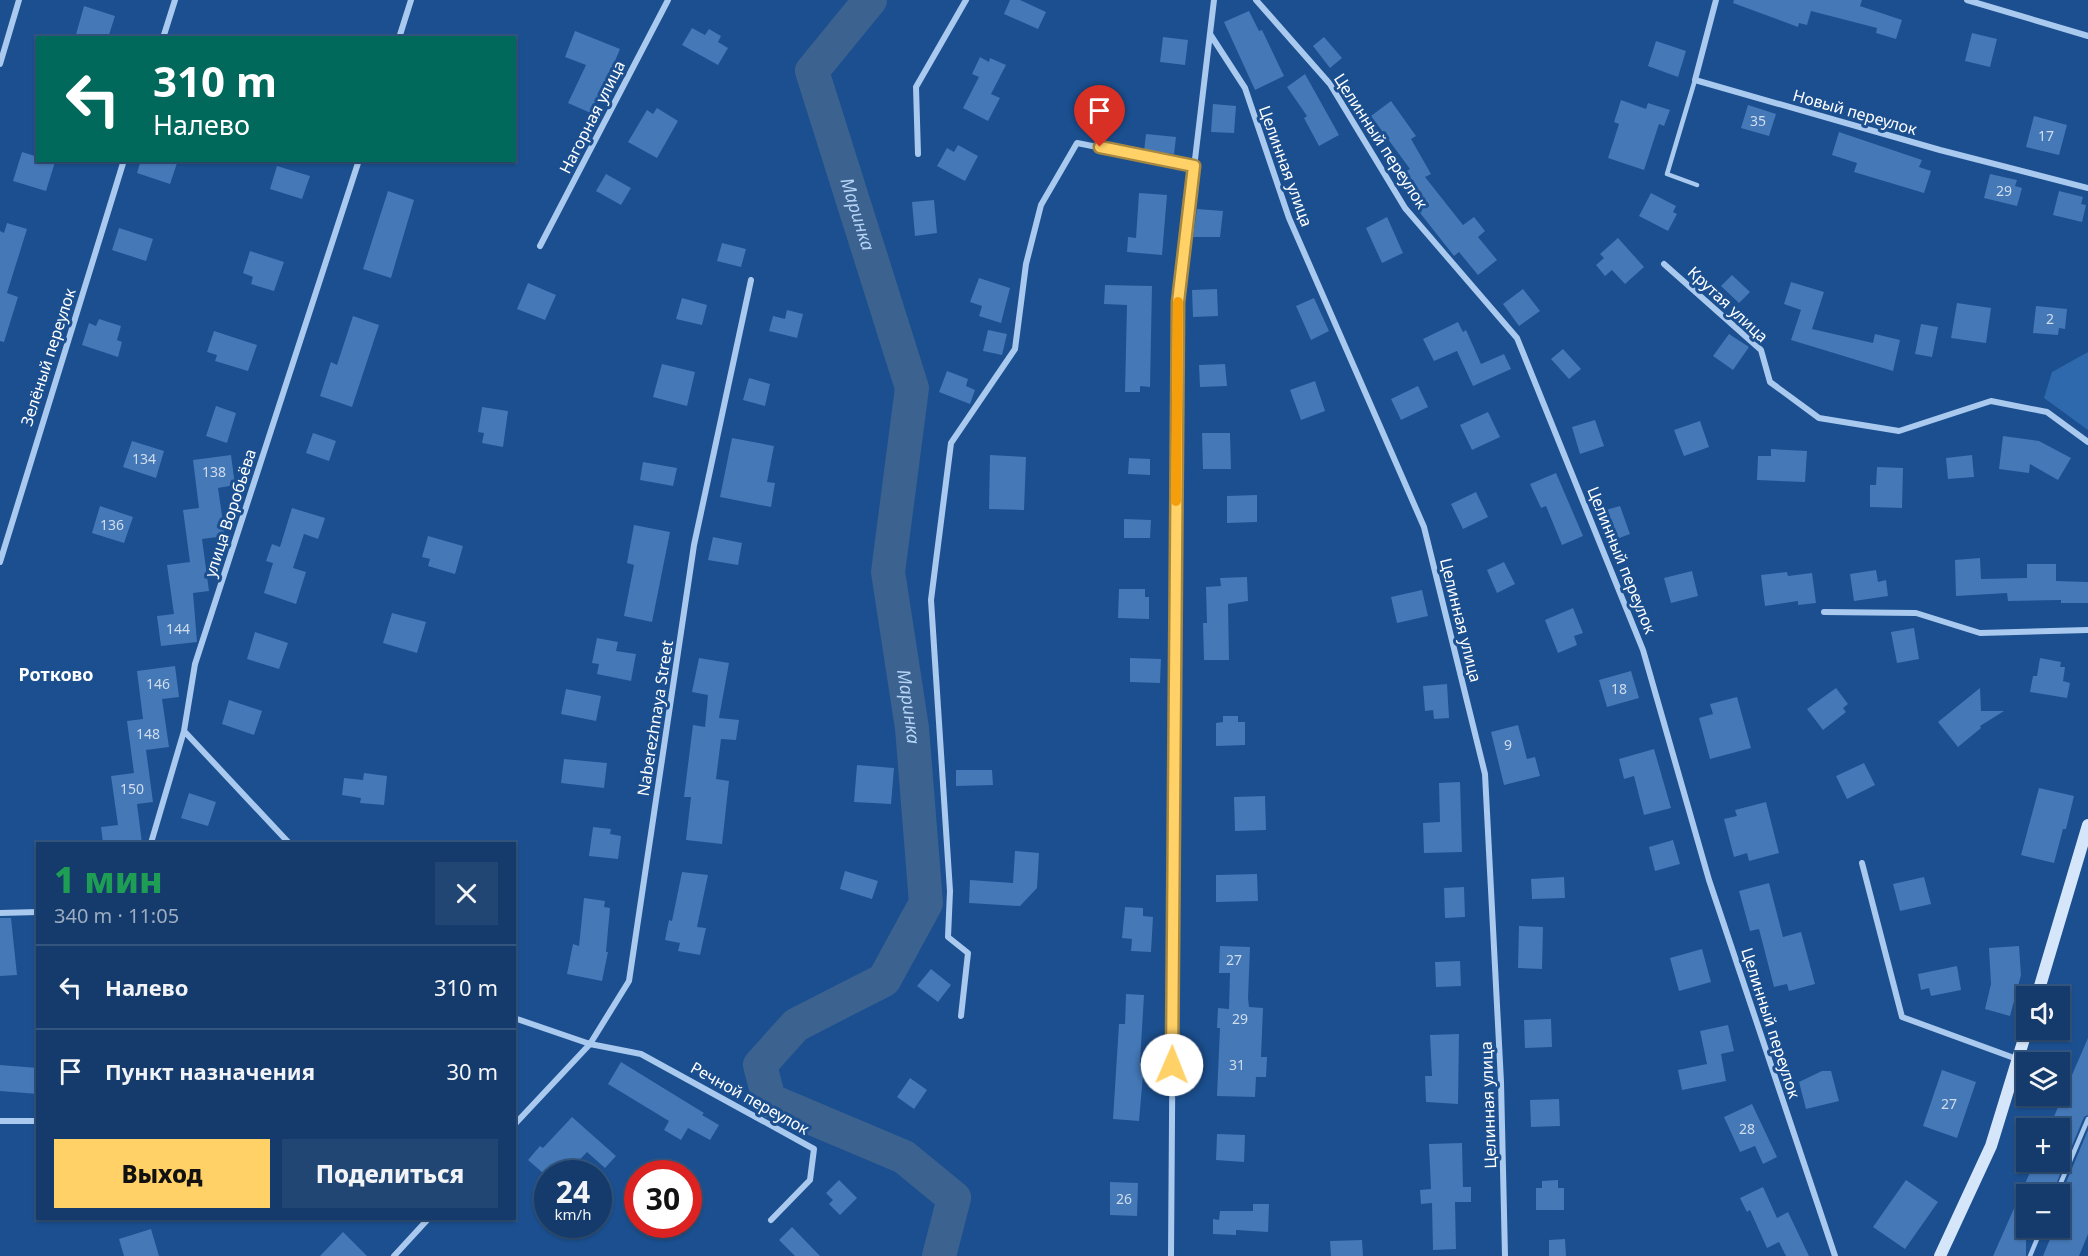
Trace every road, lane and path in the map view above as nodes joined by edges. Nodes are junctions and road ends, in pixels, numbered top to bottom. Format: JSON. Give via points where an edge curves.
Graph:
{"nodes":[{"id":1,"x":19,"y":0,"type":"edge"},
{"id":2,"x":175,"y":0,"type":"edge"},
{"id":3,"x":411,"y":0,"type":"edge"},
{"id":4,"x":668,"y":0,"type":"edge"},
{"id":5,"x":966,"y":0,"type":"edge"},
{"id":6,"x":1214,"y":0,"type":"edge"},
{"id":7,"x":1256,"y":0,"type":"edge"},
{"id":8,"x":1716,"y":0,"type":"edge"},
{"id":9,"x":1967,"y":0,"type":"edge"},
{"id":10,"x":1210,"y":34,"type":"junction"},
{"id":11,"x":164,"y":36,"type":"edge"},
{"id":12,"x":400,"y":36,"type":"edge"},
{"id":13,"x":2088,"y":36,"type":"edge"},
{"id":14,"x":0,"y":64,"type":"edge"},
{"id":15,"x":1695,"y":80,"type":"junction"},
{"id":16,"x":918,"y":154,"type":"dead end"},
{"id":17,"x":123,"y":162,"type":"edge"},
{"id":18,"x":358,"y":162,"type":"edge"},
{"id":19,"x":1194,"y":166,"type":"junction"},
{"id":20,"x":1697,"y":185,"type":"dead end"},
{"id":21,"x":2088,"y":188,"type":"edge"},
{"id":22,"x":540,"y":246,"type":"dead end"},
{"id":23,"x":1664,"y":264,"type":"dead end"},
{"id":24,"x":751,"y":279,"type":"dead end"},
{"id":25,"x":2088,"y":442,"type":"edge"},
{"id":26,"x":0,"y":561,"type":"edge"},
{"id":27,"x":1824,"y":612,"type":"dead end"},
{"id":28,"x":2088,"y":630,"type":"edge"},
{"id":29,"x":184,"y":731,"type":"junction"},
{"id":30,"x":2087,"y":833,"type":"edge"},
{"id":31,"x":151,"y":842,"type":"edge"},
{"id":32,"x":288,"y":842,"type":"edge"},
{"id":33,"x":1862,"y":863,"type":"dead end"},
{"id":34,"x":36,"y":912,"type":"edge"},
{"id":35,"x":0,"y":913,"type":"edge"},
{"id":36,"x":2040,"y":986,"type":"edge"},
{"id":37,"x":961,"y":1016,"type":"dead end"},
{"id":38,"x":516,"y":1019,"type":"edge"},
{"id":39,"x":590,"y":1044,"type":"junction"},
{"id":40,"x":2016,"y":1058,"type":"edge"},
{"id":41,"x":2016,"y":1065,"type":"edge"},
{"id":42,"x":2088,"y":1119,"type":"edge"},
{"id":43,"x":0,"y":1121,"type":"edge"},
{"id":44,"x":36,"y":1121,"type":"edge"},
{"id":45,"x":516,"y":1123,"type":"edge"},
{"id":46,"x":2060,"y":1184,"type":"edge"},
{"id":47,"x":427,"y":1220,"type":"edge"},
{"id":48,"x":771,"y":1220,"type":"dead end"},
{"id":49,"x":2037,"y":1238,"type":"edge"},
{"id":50,"x":394,"y":1256,"type":"edge"},
{"id":51,"x":1171,"y":1256,"type":"edge"},
{"id":52,"x":1505,"y":1256,"type":"edge"},
{"id":53,"x":1835,"y":1256,"type":"edge"},
{"id":54,"x":1940,"y":1256,"type":"edge"},
{"id":55,"x":2030,"y":1256,"type":"edge"}],
"edges":[{"from":1,"to":14,"type":"street"},
{"from":2,"to":11,"type":"street"},
{"from":3,"to":12,"type":"street"},
{"from":4,"to":22,"type":"street","name":"Нагорная улица"},
{"from":5,"to":16,"type":"street","via":[[916,87]]},
{"from":6,"to":10,"type":"street"},
{"from":7,"to":53,"type":"street","name":"Целинный переулок","via":[[1330,84],[1406,208],[1517,338],[1643,650],[1709,880]]},
{"from":8,"to":15,"type":"street"},
{"from":9,"to":13,"type":"street"},
{"from":10,"to":19,"type":"street"},
{"from":10,"to":52,"type":"street","name":"Целинная улица","via":[[1245,88],[1289,218],[1424,527],[1485,774],[1502,1082]]},
{"from":15,"to":20,"type":"lane","via":[[1667,174]]},
{"from":15,"to":21,"type":"street","name":"Новый переулок"},
{"from":17,"to":26,"type":"street","name":"Зелёный переулок"},
{"from":18,"to":29,"type":"street","name":"улица Воробьёва","via":[[195,664]]},
{"from":19,"to":37,"type":"street","via":[[1077,143],[1041,205],[1026,264],[1015,349],[951,443],[931,600],[950,891],[948,937],[968,954]]},
{"from":19,"to":51,"type":"street","via":[[1178,302]]},
{"from":23,"to":25,"type":"street","name":"Крутая улица","via":[[1761,350],[1770,382],[1819,418],[1899,431],[1991,401],[2047,412]]},
{"from":24,"to":39,"type":"street","name":"Naberezhnaya Street","via":[[694,545],[629,981]]},
{"from":27,"to":28,"type":"street","via":[[1916,613],[1980,633]]},
{"from":29,"to":31,"type":"street","name":"улица Воробьёва"},
{"from":29,"to":32,"type":"street"},
{"from":30,"to":36,"type":"street"},
{"from":33,"to":40,"type":"street","via":[[1902,1017]]},
{"from":34,"to":35,"type":"street"},
{"from":38,"to":39,"type":"street"},
{"from":39,"to":45,"type":"street","name":"Naberezhnaya Street"},
{"from":39,"to":48,"type":"street","name":"Речной переулок","via":[[641,1054],[814,1149],[810,1180]]},
{"from":41,"to":54,"type":"street","via":[[1991,1146]]},
{"from":42,"to":46,"type":"lane"},
{"from":43,"to":44,"type":"street"},
{"from":47,"to":50,"type":"street"},
{"from":49,"to":55,"type":"lane"}]}
